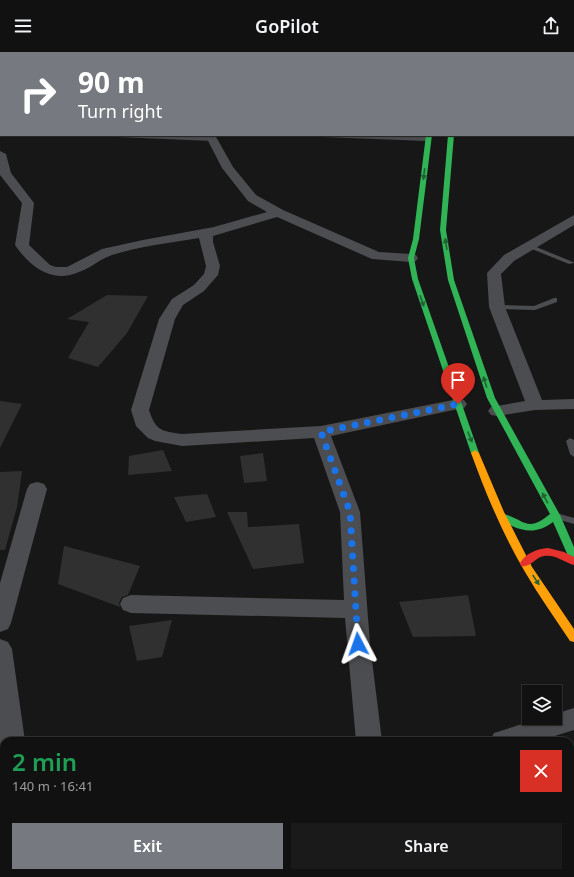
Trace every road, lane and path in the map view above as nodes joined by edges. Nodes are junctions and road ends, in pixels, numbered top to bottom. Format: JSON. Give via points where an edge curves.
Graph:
{"nodes":[{"id":1,"x":117,"y":136,"type":"edge"},
{"id":2,"x":375,"y":136,"type":"edge"},
{"id":3,"x":451,"y":136,"type":"edge"},
{"id":4,"x":212,"y":137,"type":"edge"},
{"id":5,"x":428,"y":137,"type":"edge"},
{"id":6,"x":0,"y":154,"type":"edge"},
{"id":7,"x":278,"y":213,"type":"junction"},
{"id":8,"x":574,"y":219,"type":"edge"},
{"id":9,"x":206,"y":233,"type":"junction"},
{"id":10,"x":529,"y":246,"type":"junction"},
{"id":11,"x":416,"y":261,"type":"junction"},
{"id":12,"x":571,"y":263,"type":"dead end"},
{"id":13,"x":442,"y":274,"type":"dead end"},
{"id":14,"x":424,"y":275,"type":"dead end"},
{"id":15,"x":415,"y":279,"type":"junction"},
{"id":16,"x":451,"y":280,"type":"junction"},
{"id":17,"x":554,"y":300,"type":"dead end"},
{"id":18,"x":498,"y":307,"type":"junction"},
{"id":19,"x":458,"y":404,"type":"junction"},
{"id":20,"x":574,"y":404,"type":"edge"},
{"id":21,"x":534,"y":405,"type":"junction"},
{"id":22,"x":497,"y":411,"type":"junction"},
{"id":23,"x":321,"y":432,"type":"junction"},
{"id":24,"x":570,"y":441,"type":"dead end"},
{"id":25,"x":574,"y":454,"type":"edge"},
{"id":26,"x":37,"y":489,"type":"dead end"},
{"id":27,"x":555,"y":515,"type":"junction"},
{"id":28,"x":504,"y":517,"type":"junction"},
{"id":29,"x":574,"y":521,"type":"edge"},
{"id":30,"x":574,"y":559,"type":"edge"},
{"id":31,"x":525,"y":563,"type":"junction"},
{"id":32,"x":131,"y":604,"type":"dead end"},
{"id":33,"x":356,"y":609,"type":"junction"},
{"id":34,"x":0,"y":623,"type":"edge"},
{"id":35,"x":574,"y":638,"type":"edge"},
{"id":36,"x":0,"y":649,"type":"edge"},
{"id":37,"x":574,"y":719,"type":"edge"},
{"id":38,"x":11,"y":737,"type":"edge"},
{"id":39,"x":369,"y":737,"type":"edge"},
{"id":40,"x":516,"y":737,"type":"edge"}],
"edges":[{"from":1,"to":4,"type":"lane"},
{"from":2,"to":5,"type":"lane"},
{"from":16,"to":3,"type":"highway","one_way":true,"via":[[444,261],[443,230]]},
{"from":4,"to":7,"type":"street","via":[[228,168],[252,198]]},
{"from":5,"to":11,"type":"highway","one_way":true,"via":[[416,239]]},
{"from":6,"to":9,"type":"street","via":[[5,174],[28,203],[22,245],[38,264],[49,270],[71,272],[94,256],[106,252]]},
{"from":7,"to":9,"type":"street"},
{"from":7,"to":11,"type":"street","via":[[377,256]]},
{"from":8,"to":10,"type":"street"},
{"from":9,"to":23,"type":"street","via":[[213,266],[211,275],[199,288],[177,302],[167,319],[140,410],[145,426],[161,437],[182,440]]},
{"from":10,"to":12,"type":"lane"},
{"from":10,"to":18,"type":"street","via":[[509,258],[494,273]]},
{"from":11,"to":15,"type":"highway"},
{"from":13,"to":16,"type":"highway"},
{"from":14,"to":15,"type":"highway"},
{"from":15,"to":19,"type":"highway","one_way":true},
{"from":22,"to":16,"type":"highway","one_way":true},
{"from":17,"to":18,"type":"lane","via":[[535,308]]},
{"from":18,"to":21,"type":"street"},
{"from":19,"to":23,"type":"street"},
{"from":19,"to":28,"type":"highway","one_way":true,"via":[[489,486]]},
{"from":20,"to":21,"type":"street"},
{"from":21,"to":22,"type":"street"},
{"from":27,"to":22,"type":"highway","one_way":true},
{"from":23,"to":33,"type":"street","via":[[350,512]]},
{"from":24,"to":25,"type":"lane"},
{"from":26,"to":34,"type":"street"},
{"from":27,"to":28,"type":"highway","via":[[538,529],[518,526]]},
{"from":27,"to":29,"type":"lane"},
{"from":27,"to":30,"type":"highway"},
{"from":28,"to":31,"type":"highway"},
{"from":30,"to":31,"type":"highway","via":[[544,551],[529,557]]},
{"from":31,"to":35,"type":"highway","one_way":true},
{"from":32,"to":33,"type":"street"},
{"from":33,"to":39,"type":"street"},
{"from":36,"to":38,"type":"street"},
{"from":37,"to":40,"type":"street"}]}
